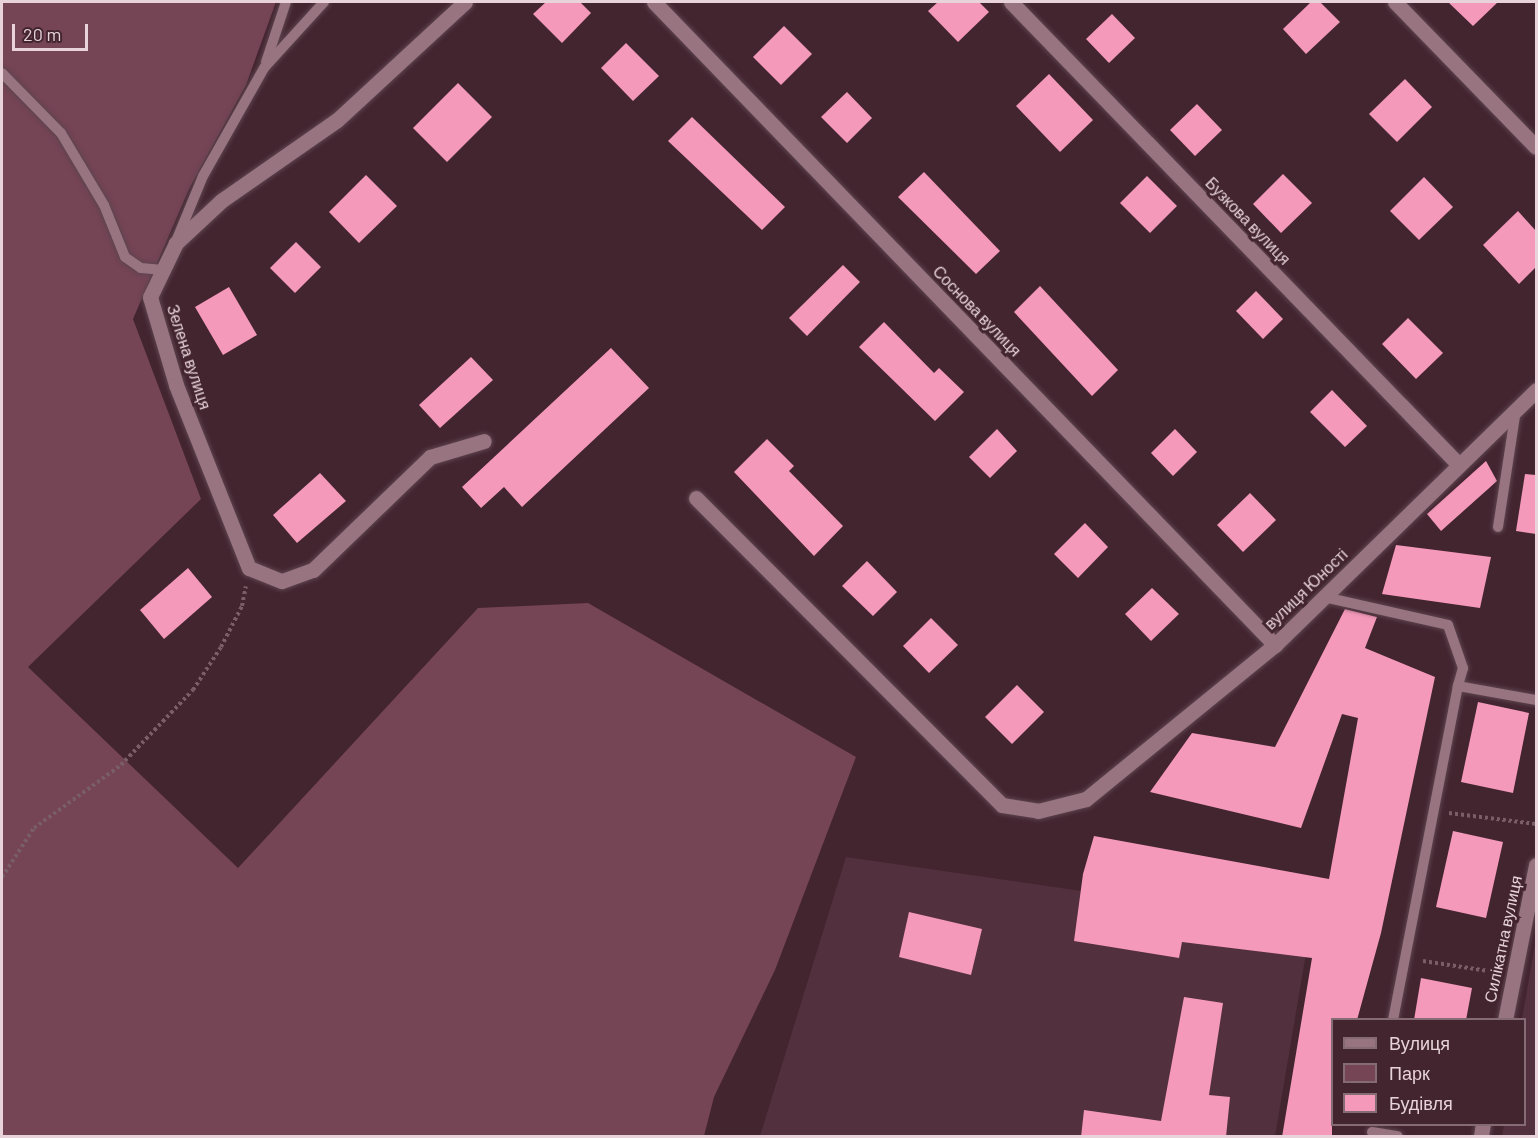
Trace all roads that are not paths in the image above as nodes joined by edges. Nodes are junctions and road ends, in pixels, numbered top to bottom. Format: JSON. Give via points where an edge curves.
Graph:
{"nodes":[{"id":1,"x":286,"y":2,"type":"edge"},
{"id":2,"x":324,"y":2,"type":"edge"},
{"id":3,"x":465,"y":2,"type":"edge"},
{"id":4,"x":654,"y":2,"type":"edge"},
{"id":5,"x":1011,"y":2,"type":"edge"},
{"id":6,"x":1395,"y":2,"type":"edge"},
{"id":7,"x":264,"y":68,"type":"junction"},
{"id":8,"x":2,"y":73,"type":"edge"},
{"id":9,"x":1536,"y":147,"type":"edge"},
{"id":10,"x":176,"y":243,"type":"junction"},
{"id":11,"x":163,"y":270,"type":"junction"},
{"id":12,"x":1536,"y":390,"type":"edge"},
{"id":13,"x":1516,"y":410,"type":"junction"},
{"id":14,"x":484,"y":441,"type":"dead end"},
{"id":15,"x":1459,"y":465,"type":"junction"},
{"id":16,"x":696,"y":498,"type":"dead end"},
{"id":17,"x":1498,"y":527,"type":"dead end"},
{"id":18,"x":1324,"y":597,"type":"junction"},
{"id":19,"x":1275,"y":645,"type":"junction"},
{"id":20,"x":1458,"y":686,"type":"junction"},
{"id":21,"x":1536,"y":700,"type":"edge"},
{"id":22,"x":1536,"y":865,"type":"edge"},
{"id":23,"x":1394,"y":1018,"type":"edge"},
{"id":24,"x":1505,"y":1018,"type":"edge"},
{"id":25,"x":1372,"y":1131,"type":"edge"},
{"id":26,"x":1398,"y":1137,"type":"edge"}],
"edges":[{"from":1,"to":7,"type":"lane"},
{"from":2,"to":7,"type":"lane"},
{"from":3,"to":10,"type":"street","name":"Зелена вулиця","via":[[337,120],[221,201]]},
{"from":4,"to":19,"type":"street","name":"Соснова вулиця"},
{"from":5,"to":15,"type":"street","name":"Бузкова вулиця"},
{"from":6,"to":9,"type":"street"},
{"from":7,"to":10,"type":"lane","via":[[203,177]]},
{"from":8,"to":11,"type":"lane","via":[[62,134],[104,205],[125,257],[141,268]]},
{"from":10,"to":11,"type":"street","name":"Зелена вулиця"},
{"from":11,"to":14,"type":"street","name":"Зелена вулиця","via":[[150,297],[176,385],[249,568],[282,581],[313,570],[430,457]]},
{"from":12,"to":13,"type":"street","name":"вулиця Юності"},
{"from":13,"to":15,"type":"street","name":"вулиця Юності"},
{"from":13,"to":17,"type":"lane"},
{"from":15,"to":18,"type":"street","name":"вулиця Юності"},
{"from":16,"to":19,"type":"street","name":"вулиця Юності","via":[[1002,805],[1038,811],[1086,799]]},
{"from":18,"to":19,"type":"street","name":"вулиця Юності"},
{"from":18,"to":20,"type":"lane","via":[[1448,625],[1463,668]]},
{"from":20,"to":21,"type":"lane"},
{"from":20,"to":23,"type":"lane"},
{"from":22,"to":24,"type":"street","name":"Силікатна вулиця"},
{"from":25,"to":26,"type":"lane"}]}
